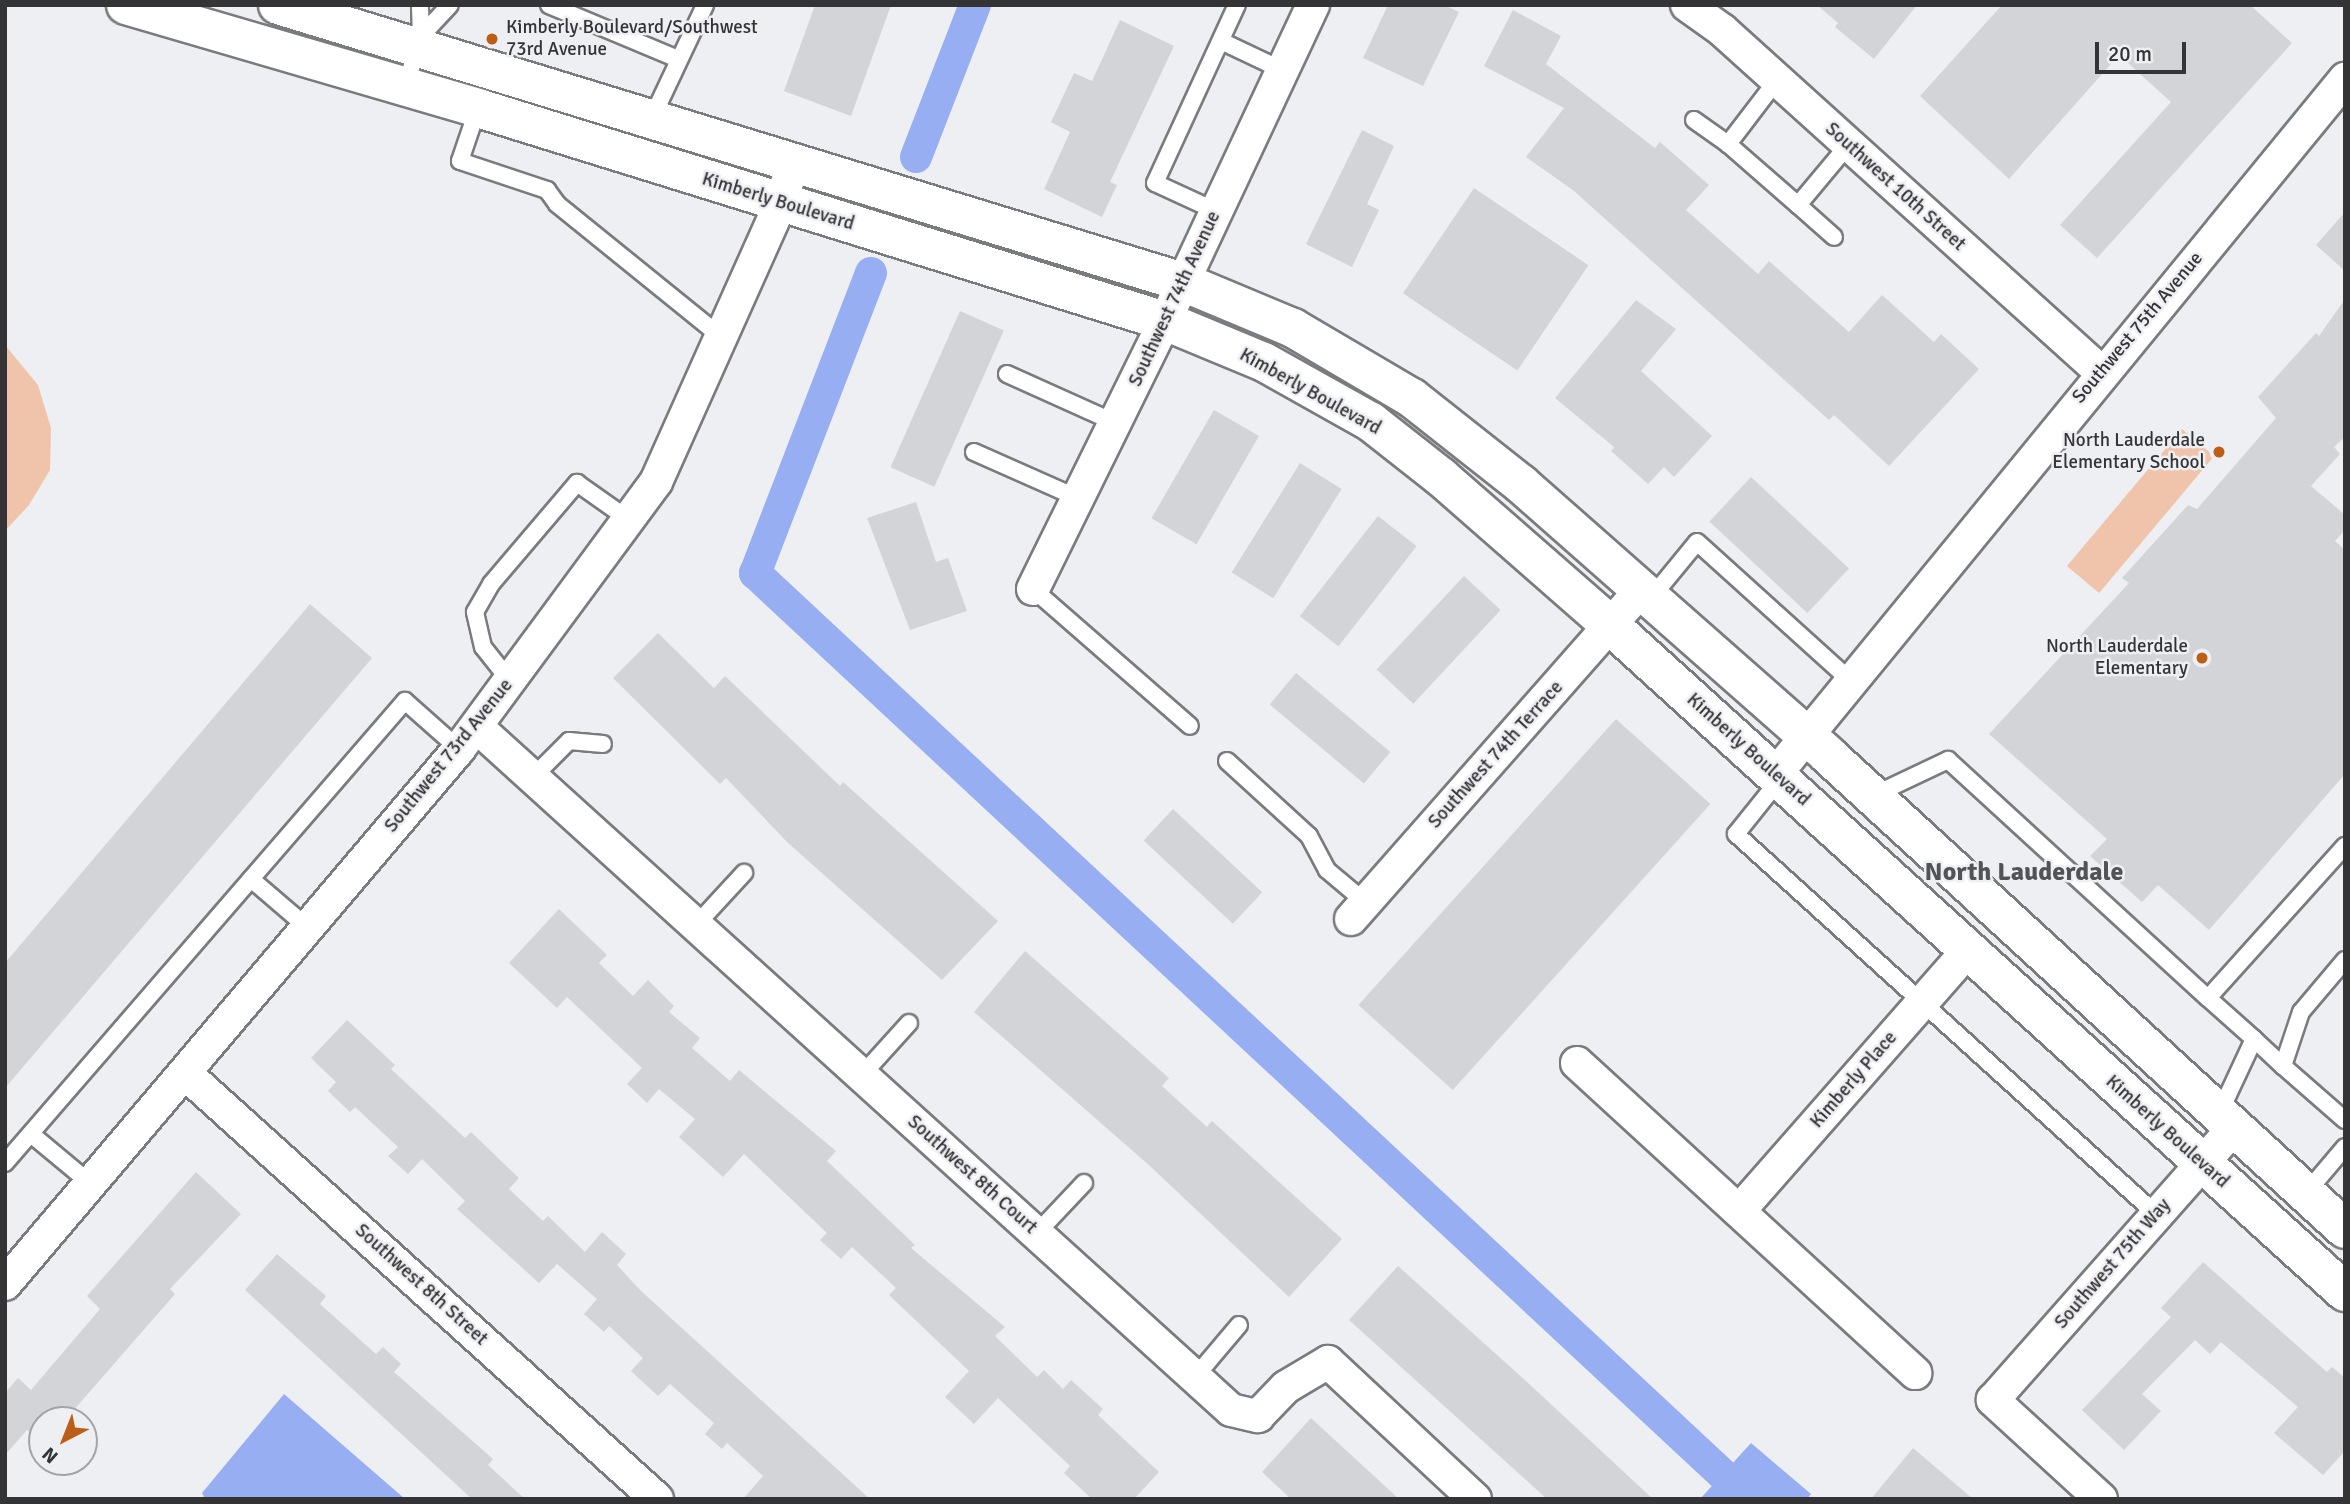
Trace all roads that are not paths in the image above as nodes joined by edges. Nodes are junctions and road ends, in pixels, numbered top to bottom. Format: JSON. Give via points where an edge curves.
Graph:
{"nodes":[{"id":1,"x":126,"y":5,"type":"edge"},
{"id":2,"x":278,"y":5,"type":"edge"},
{"id":3,"x":420,"y":5,"type":"edge"},
{"id":4,"x":450,"y":5,"type":"edge"},
{"id":5,"x":549,"y":5,"type":"edge"},
{"id":6,"x":705,"y":5,"type":"edge"},
{"id":7,"x":1237,"y":5,"type":"edge"},
{"id":8,"x":1313,"y":5,"type":"edge"},
{"id":9,"x":1687,"y":5,"type":"edge"},
{"id":10,"x":419,"y":42,"type":"junction"},
{"id":11,"x":1223,"y":43,"type":"junction"},
{"id":12,"x":678,"y":59,"type":"junction"},
{"id":13,"x":1282,"y":70,"type":"junction"},
{"id":14,"x":2345,"y":79,"type":"edge"},
{"id":15,"x":1777,"y":80,"type":"junction"},
{"id":16,"x":405,"y":88,"type":"junction"},
{"id":17,"x":478,"y":108,"type":"junction"},
{"id":18,"x":650,"y":120,"type":"junction"},
{"id":19,"x":1694,"y":120,"type":"dead end"},
{"id":20,"x":1728,"y":144,"type":"junction"},
{"id":21,"x":1849,"y":145,"type":"junction"},
{"id":22,"x":793,"y":163,"type":"junction"},
{"id":23,"x":781,"y":203,"type":"junction"},
{"id":24,"x":1798,"y":205,"type":"junction"},
{"id":25,"x":1216,"y":211,"type":"junction"},
{"id":26,"x":1834,"y":237,"type":"dead end"},
{"id":27,"x":1183,"y":282,"type":"junction"},
{"id":28,"x":1165,"y":321,"type":"junction"},
{"id":29,"x":721,"y":337,"type":"junction"},
{"id":30,"x":2101,"y":372,"type":"junction"},
{"id":31,"x":1007,"y":374,"type":"dead end"},
{"id":32,"x":1116,"y":423,"type":"junction"},
{"id":33,"x":974,"y":452,"type":"dead end"},
{"id":34,"x":1080,"y":499,"type":"junction"},
{"id":35,"x":628,"y":519,"type":"junction"},
{"id":36,"x":1033,"y":589,"type":"joint"},
{"id":37,"x":1646,"y":594,"type":"junction"},
{"id":38,"x":1611,"y":626,"type":"junction"},
{"id":39,"x":510,"y":681,"type":"junction"},
{"id":40,"x":1851,"y":681,"type":"junction"},
{"id":41,"x":1190,"y":726,"type":"dead end"},
{"id":42,"x":1807,"y":736,"type":"junction"},
{"id":43,"x":468,"y":738,"type":"junction"},
{"id":44,"x":603,"y":744,"type":"dead end"},
{"id":45,"x":1227,"y":761,"type":"dead end"},
{"id":46,"x":533,"y":777,"type":"junction"},
{"id":47,"x":1778,"y":777,"type":"junction"},
{"id":48,"x":1872,"y":796,"type":"junction"},
{"id":49,"x":2345,"y":846,"type":"edge"},
{"id":50,"x":744,"y":873,"type":"dead end"},
{"id":51,"x":251,"y":879,"type":"junction"},
{"id":52,"x":1358,"y":911,"type":"joint"},
{"id":53,"x":696,"y":925,"type":"junction"},
{"id":54,"x":307,"y":927,"type":"junction"},
{"id":55,"x":1968,"y":950,"type":"junction"},
{"id":56,"x":2345,"y":960,"type":"edge"},
{"id":57,"x":2208,"y":998,"type":"junction"},
{"id":58,"x":1921,"y":1003,"type":"junction"},
{"id":59,"x":909,"y":1023,"type":"dead end"},
{"id":60,"x":2255,"y":1039,"type":"junction"},
{"id":61,"x":1577,"y":1063,"type":"dead end"},
{"id":62,"x":2283,"y":1066,"type":"junction"},
{"id":63,"x":185,"y":1073,"type":"junction"},
{"id":64,"x":862,"y":1075,"type":"junction"},
{"id":65,"x":2345,"y":1120,"type":"edge"},
{"id":66,"x":2227,"y":1121,"type":"junction"},
{"id":67,"x":31,"y":1134,"type":"junction"},
{"id":68,"x":2345,"y":1147,"type":"edge"},
{"id":69,"x":5,"y":1163,"type":"edge"},
{"id":70,"x":2201,"y":1164,"type":"junction"},
{"id":71,"x":1084,"y":1183,"type":"dead end"},
{"id":72,"x":91,"y":1184,"type":"junction"},
{"id":73,"x":2305,"y":1193,"type":"junction"},
{"id":74,"x":1739,"y":1211,"type":"junction"},
{"id":75,"x":2157,"y":1215,"type":"junction"},
{"id":76,"x":2345,"y":1229,"type":"edge"},
{"id":77,"x":1036,"y":1234,"type":"junction"},
{"id":78,"x":2328,"y":1268,"type":"edge"},
{"id":79,"x":5,"y":1284,"type":"edge"},
{"id":80,"x":2345,"y":1292,"type":"edge"},
{"id":81,"x":1239,"y":1325,"type":"dead end"},
{"id":82,"x":1915,"y":1373,"type":"dead end"},
{"id":83,"x":1195,"y":1377,"type":"junction"},
{"id":84,"x":657,"y":1499,"type":"edge"},
{"id":85,"x":1475,"y":1499,"type":"edge"},
{"id":86,"x":2101,"y":1499,"type":"edge"}],
"edges":[{"from":1,"to":16,"type":"street","name":"Kimberly Boulevard"},
{"from":2,"to":10,"type":"street"},
{"from":3,"to":10,"type":"lane"},
{"from":4,"to":10,"type":"lane"},
{"from":5,"to":12,"type":"lane"},
{"from":6,"to":12,"type":"lane"},
{"from":7,"to":11,"type":"lane"},
{"from":8,"to":13,"type":"street","name":"Southwest 74th Avenue"},
{"from":9,"to":15,"type":"street","name":"Southwest 10th Street"},
{"from":10,"to":16,"type":"lane"},
{"from":10,"to":18,"type":"street"},
{"from":11,"to":13,"type":"lane"},
{"from":11,"to":25,"type":"lane","via":[[1154,183]]},
{"from":12,"to":18,"type":"lane"},
{"from":13,"to":25,"type":"street","name":"Southwest 74th Avenue"},
{"from":14,"to":30,"type":"street","name":"Southwest 75th Avenue"},
{"from":15,"to":20,"type":"lane"},
{"from":15,"to":21,"type":"street","name":"Southwest 10th Street"},
{"from":16,"to":17,"type":"street","name":"Kimberly Boulevard"},
{"from":17,"to":23,"type":"street","name":"Kimberly Boulevard"},
{"from":17,"to":29,"type":"lane","via":[[460,161],[547,190],[557,204]]},
{"from":18,"to":22,"type":"street"},
{"from":19,"to":20,"type":"lane"},
{"from":20,"to":24,"type":"lane"},
{"from":21,"to":24,"type":"lane"},
{"from":21,"to":30,"type":"street","name":"Southwest 10th Street"},
{"from":22,"to":23,"type":"street","name":"Southwest 73rd Avenue"},
{"from":22,"to":27,"type":"street"},
{"from":23,"to":28,"type":"street","name":"Kimberly Boulevard"},
{"from":23,"to":29,"type":"street","name":"Southwest 73rd Avenue"},
{"from":24,"to":26,"type":"lane"},
{"from":25,"to":27,"type":"street","name":"Southwest 74th Avenue"},
{"from":27,"to":28,"type":"street","name":"Southwest 74th Avenue"},
{"from":27,"to":37,"type":"street","via":[[1293,328],[1412,398],[1521,484]]},
{"from":28,"to":32,"type":"street","name":"Southwest 74th Avenue"},
{"from":28,"to":38,"type":"street","name":"Kimberly Boulevard","via":[[1264,362],[1371,422]]},
{"from":29,"to":35,"type":"street","name":"Southwest 73rd Avenue","via":[[656,482]]},
{"from":30,"to":40,"type":"street","name":"Southwest 75th Avenue"},
{"from":31,"to":32,"type":"lane"},
{"from":32,"to":34,"type":"street","name":"Southwest 74th Avenue"},
{"from":33,"to":34,"type":"lane"},
{"from":34,"to":36,"type":"street","name":"Southwest 74th Avenue"},
{"from":35,"to":39,"type":"street","name":"Southwest 73rd Avenue"},
{"from":35,"to":39,"type":"lane","via":[[577,483],[491,584],[475,612],[483,647]]},
{"from":36,"to":41,"type":"lane"},
{"from":37,"to":38,"type":"street","name":"Southwest 74th Terrace"},
{"from":37,"to":40,"type":"lane","via":[[1697,542]]},
{"from":37,"to":42,"type":"street"},
{"from":38,"to":47,"type":"street","name":"Kimberly Boulevard"},
{"from":38,"to":52,"type":"street","name":"Southwest 74th Terrace"},
{"from":39,"to":43,"type":"street","name":"Southwest 73rd Avenue"},
{"from":40,"to":42,"type":"street","name":"Southwest 75th Avenue"},
{"from":42,"to":47,"type":"street","name":"Southwest 75th Avenue"},
{"from":42,"to":48,"type":"street"},
{"from":43,"to":46,"type":"street","name":"Southwest 8th Court"},
{"from":43,"to":51,"type":"lane","via":[[405,701]]},
{"from":43,"to":54,"type":"street","name":"Southwest 73rd Avenue"},
{"from":44,"to":46,"type":"lane","via":[[569,741]]},
{"from":45,"to":52,"type":"lane","via":[[1309,836],[1327,870]]},
{"from":46,"to":53,"type":"street","name":"Southwest 8th Court"},
{"from":47,"to":55,"type":"street","name":"Kimberly Boulevard"},
{"from":47,"to":58,"type":"lane","via":[[1736,834]]},
{"from":48,"to":57,"type":"lane","via":[[1948,760]]},
{"from":48,"to":66,"type":"street"},
{"from":49,"to":57,"type":"lane"},
{"from":50,"to":53,"type":"lane"},
{"from":51,"to":54,"type":"lane"},
{"from":51,"to":67,"type":"lane"},
{"from":53,"to":64,"type":"street","name":"Southwest 8th Court"},
{"from":54,"to":63,"type":"street","name":"Southwest 73rd Avenue"},
{"from":55,"to":58,"type":"street","name":"Kimberly Place"},
{"from":55,"to":70,"type":"street","name":"Kimberly Boulevard"},
{"from":56,"to":62,"type":"lane","via":[[2301,1012]]},
{"from":57,"to":60,"type":"lane"},
{"from":58,"to":74,"type":"street","name":"Kimberly Place"},
{"from":58,"to":75,"type":"lane"},
{"from":59,"to":64,"type":"lane"},
{"from":60,"to":62,"type":"lane"},
{"from":60,"to":66,"type":"lane"},
{"from":61,"to":74,"type":"street"},
{"from":62,"to":65,"type":"lane"},
{"from":63,"to":72,"type":"street","name":"Southwest 73rd Avenue"},
{"from":63,"to":84,"type":"street","name":"Southwest 8th Street"},
{"from":64,"to":77,"type":"street","name":"Southwest 8th Court"},
{"from":66,"to":70,"type":"street","name":"Southwest 75th Way"},
{"from":66,"to":73,"type":"street"},
{"from":67,"to":69,"type":"lane"},
{"from":67,"to":72,"type":"lane"},
{"from":68,"to":73,"type":"lane"},
{"from":70,"to":75,"type":"street","name":"Southwest 75th Way"},
{"from":70,"to":78,"type":"street","name":"Kimberly Boulevard"},
{"from":71,"to":77,"type":"lane"},
{"from":72,"to":79,"type":"street","name":"Southwest 73rd Avenue"},
{"from":73,"to":76,"type":"street"},
{"from":74,"to":82,"type":"street"},
{"from":75,"to":86,"type":"street","name":"Southwest 75th Way","via":[[1993,1400]]},
{"from":77,"to":83,"type":"street","name":"Southwest 8th Court"},
{"from":78,"to":80,"type":"street","name":"Kimberly Boulevard"},
{"from":81,"to":83,"type":"lane"},
{"from":83,"to":85,"type":"street","name":"Southwest 8th Court","via":[[1231,1410],[1258,1416],[1286,1387],[1328,1362]]}]}
